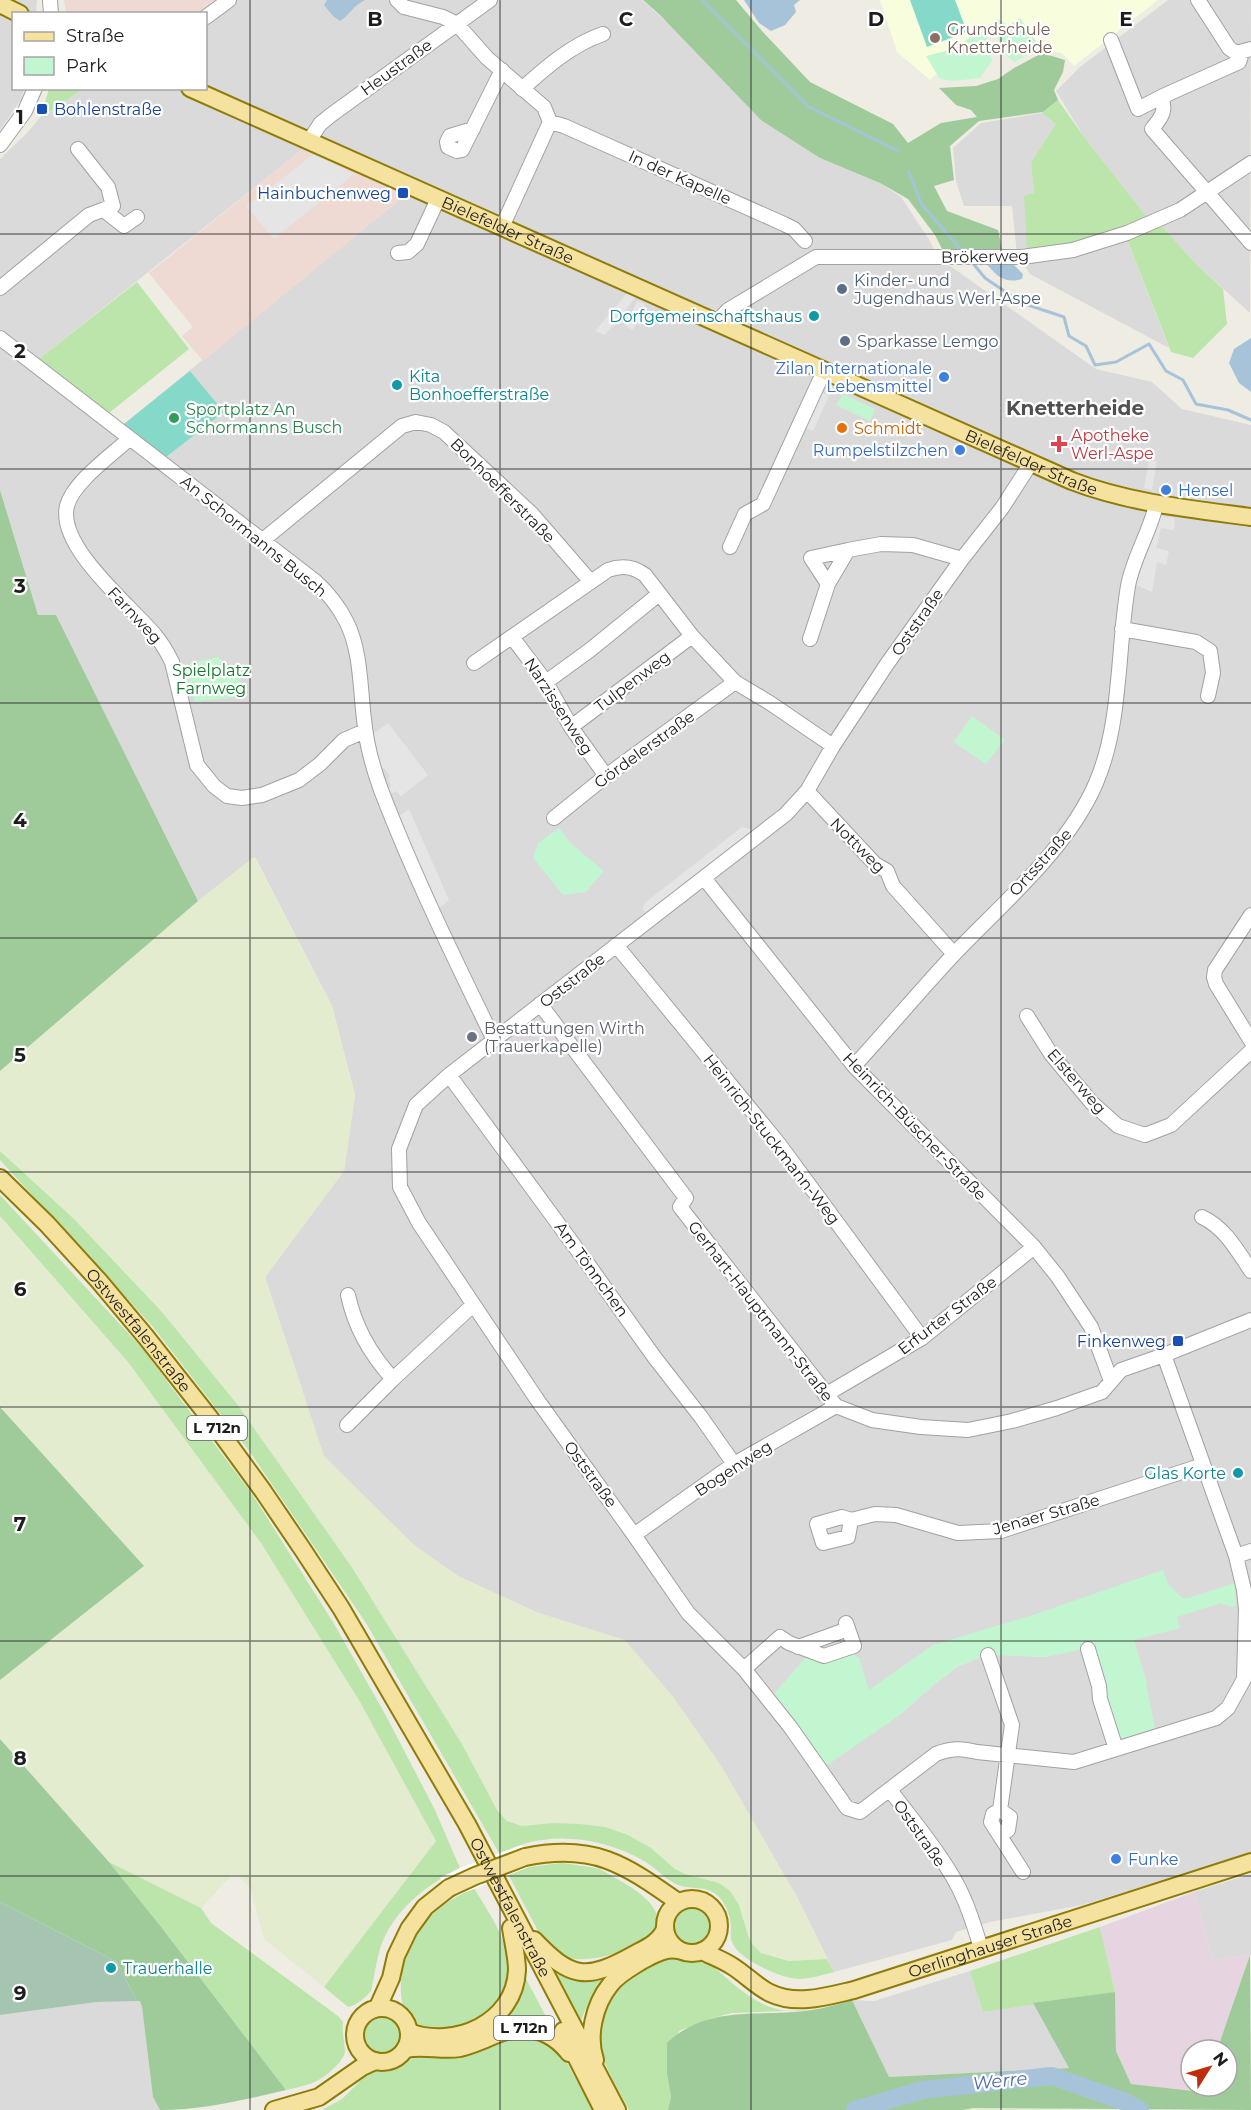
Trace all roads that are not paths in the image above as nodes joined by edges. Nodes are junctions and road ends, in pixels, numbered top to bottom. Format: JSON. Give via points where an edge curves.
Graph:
{"nodes":[{"id":1,"x":229,"y":0,"type":"edge"},
{"id":2,"x":397,"y":0,"type":"edge"},
{"id":3,"x":490,"y":0,"type":"edge"},
{"id":4,"x":1198,"y":0,"type":"edge"},
{"id":5,"x":0,"y":4,"type":"edge"},
{"id":6,"x":16,"y":12,"type":"edge"},
{"id":7,"x":207,"y":16,"type":"edge"},
{"id":8,"x":457,"y":24,"type":"junction"},
{"id":9,"x":603,"y":34,"type":"dead end"},
{"id":10,"x":1111,"y":39,"type":"dead end"},
{"id":11,"x":1247,"y":51,"type":"edge"},
{"id":12,"x":502,"y":70,"type":"junction"},
{"id":13,"x":522,"y":89,"type":"junction"},
{"id":14,"x":34,"y":90,"type":"edge"},
{"id":15,"x":194,"y":90,"type":"edge"},
{"id":16,"x":1161,"y":97,"type":"junction"},
{"id":17,"x":1138,"y":109,"type":"junction"},
{"id":18,"x":550,"y":122,"type":"junction"},
{"id":19,"x":473,"y":129,"type":"dead end"},
{"id":20,"x":1152,"y":129,"type":"junction"},
{"id":21,"x":309,"y":141,"type":"junction"},
{"id":22,"x":0,"y":146,"type":"edge"},
{"id":23,"x":78,"y":149,"type":"dead end"},
{"id":24,"x":1251,"y":163,"type":"edge"},
{"id":25,"x":1207,"y":194,"type":"junction"},
{"id":26,"x":438,"y":199,"type":"junction"},
{"id":27,"x":109,"y":208,"type":"junction"},
{"id":28,"x":137,"y":216,"type":"dead end"},
{"id":29,"x":502,"y":227,"type":"junction"},
{"id":30,"x":805,"y":241,"type":"dead end"},
{"id":31,"x":1251,"y":243,"type":"edge"},
{"id":32,"x":398,"y":253,"type":"dead end"},
{"id":33,"x":0,"y":288,"type":"edge"},
{"id":34,"x":716,"y":323,"type":"junction"},
{"id":35,"x":0,"y":338,"type":"edge"},
{"id":36,"x":824,"y":370,"type":"junction"},
{"id":37,"x":129,"y":439,"type":"junction"},
{"id":38,"x":1030,"y":463,"type":"junction"},
{"id":39,"x":1156,"y":505,"type":"junction"},
{"id":40,"x":1251,"y":517,"type":"edge"},
{"id":41,"x":262,"y":540,"type":"junction"},
{"id":42,"x":730,"y":547,"type":"dead end"},
{"id":43,"x":848,"y":550,"type":"junction"},
{"id":44,"x":962,"y":559,"type":"junction"},
{"id":45,"x":591,"y":582,"type":"junction"},
{"id":46,"x":828,"y":584,"type":"junction"},
{"id":47,"x":659,"y":594,"type":"junction"},
{"id":48,"x":1122,"y":629,"type":"junction"},
{"id":49,"x":692,"y":636,"type":"junction"},
{"id":50,"x":512,"y":637,"type":"junction"},
{"id":51,"x":810,"y":639,"type":"dead end"},
{"id":52,"x":474,"y":663,"type":"dead end"},
{"id":53,"x":546,"y":682,"type":"junction"},
{"id":54,"x":735,"y":682,"type":"junction"},
{"id":55,"x":1208,"y":696,"type":"dead end"},
{"id":56,"x":571,"y":727,"type":"junction"},
{"id":57,"x":365,"y":731,"type":"junction"},
{"id":58,"x":833,"y":746,"type":"junction"},
{"id":59,"x":606,"y":776,"type":"junction"},
{"id":60,"x":807,"y":791,"type":"junction"},
{"id":61,"x":554,"y":818,"type":"dead end"},
{"id":62,"x":704,"y":878,"type":"junction"},
{"id":63,"x":1251,"y":915,"type":"edge"},
{"id":64,"x":616,"y":945,"type":"junction"},
{"id":65,"x":954,"y":954,"type":"junction"},
{"id":66,"x":540,"y":1004,"type":"junction"},
{"id":67,"x":1027,"y":1016,"type":"dead end"},
{"id":68,"x":494,"y":1040,"type":"junction"},
{"id":69,"x":1251,"y":1041,"type":"edge"},
{"id":70,"x":1251,"y":1051,"type":"edge"},
{"id":71,"x":854,"y":1066,"type":"junction"},
{"id":72,"x":449,"y":1075,"type":"junction"},
{"id":73,"x":0,"y":1178,"type":"edge"},
{"id":74,"x":1202,"y":1217,"type":"dead end"},
{"id":75,"x":1034,"y":1247,"type":"junction"},
{"id":76,"x":1251,"y":1271,"type":"edge"},
{"id":77,"x":348,"y":1295,"type":"dead end"},
{"id":78,"x":473,"y":1305,"type":"junction"},
{"id":79,"x":1251,"y":1320,"type":"edge"},
{"id":80,"x":922,"y":1338,"type":"junction"},
{"id":81,"x":1164,"y":1354,"type":"junction"},
{"id":82,"x":393,"y":1379,"type":"junction"},
{"id":83,"x":1111,"y":1381,"type":"junction"},
{"id":84,"x":825,"y":1395,"type":"junction"},
{"id":85,"x":836,"y":1406,"type":"junction"},
{"id":86,"x":347,"y":1425,"type":"dead end"},
{"id":87,"x":734,"y":1464,"type":"junction"},
{"id":88,"x":1203,"y":1465,"type":"junction"},
{"id":89,"x":851,"y":1520,"type":"dead end"},
{"id":90,"x":634,"y":1535,"type":"junction"},
{"id":91,"x":1251,"y":1551,"type":"edge"},
{"id":92,"x":1236,"y":1556,"type":"junction"},
{"id":93,"x":847,"y":1626,"type":"dead end"},
{"id":94,"x":1088,"y":1648,"type":"dead end"},
{"id":95,"x":988,"y":1655,"type":"dead end"},
{"id":96,"x":744,"y":1669,"type":"junction"},
{"id":97,"x":1247,"y":1681,"type":"edge"},
{"id":98,"x":1116,"y":1749,"type":"junction"},
{"id":99,"x":1007,"y":1755,"type":"junction"},
{"id":100,"x":890,"y":1790,"type":"junction"},
{"id":101,"x":1251,"y":1862,"type":"edge"},
{"id":102,"x":1023,"y":1872,"type":"dead end"},
{"id":103,"x":652,"y":1886,"type":"junction"},
{"id":104,"x":678,"y":1902,"type":"junction"},
{"id":105,"x":666,"y":1922,"type":"junction"},
{"id":106,"x":515,"y":1926,"type":"junction"},
{"id":107,"x":716,"y":1939,"type":"junction"},
{"id":108,"x":981,"y":1948,"type":"junction"},
{"id":109,"x":678,"y":1950,"type":"junction"},
{"id":110,"x":702,"y":1951,"type":"junction"},
{"id":111,"x":732,"y":1966,"type":"junction"},
{"id":112,"x":387,"y":2009,"type":"junction"},
{"id":113,"x":407,"y":2040,"type":"junction"},
{"id":114,"x":358,"y":2047,"type":"junction"},
{"id":115,"x":375,"y":2061,"type":"junction"},
{"id":116,"x":347,"y":2077,"type":"junction"},
{"id":117,"x":596,"y":2084,"type":"junction"},
{"id":118,"x":274,"y":2110,"type":"edge"},
{"id":119,"x":603,"y":2110,"type":"edge"},
{"id":120,"x":617,"y":2110,"type":"edge"}],
"edges":[{"from":1,"to":7,"type":"street"},
{"from":2,"to":8,"type":"street","via":[[404,7]]},
{"from":3,"to":8,"type":"street","name":"Heustraße"},
{"from":4,"to":11,"type":"street","via":[[1229,48],[1236,53]]},
{"from":5,"to":6,"type":"main road"},
{"from":8,"to":12,"type":"street"},
{"from":8,"to":21,"type":"street","name":"Heustraße","via":[[331,115]]},
{"from":9,"to":13,"type":"street","via":[[586,39]]},
{"from":10,"to":17,"type":"street"},
{"from":11,"to":16,"type":"street","via":[[1239,62]]},
{"from":12,"to":13,"type":"street"},
{"from":12,"to":19,"type":"street"},
{"from":13,"to":18,"type":"street","via":[[544,107]]},
{"from":14,"to":22,"type":"street","via":[[25,111]]},
{"from":15,"to":21,"type":"main road","name":"Bielefelder Straße"},
{"from":16,"to":17,"type":"street"},
{"from":16,"to":20,"type":"street","via":[[1164,114]]},
{"from":17,"to":20,"type":"street"},
{"from":18,"to":29,"type":"street"},
{"from":18,"to":30,"type":"street","name":"In der Kapelle","via":[[784,224]]},
{"from":20,"to":25,"type":"street"},
{"from":21,"to":26,"type":"main road","name":"Bielefelder Straße"},
{"from":23,"to":27,"type":"street","via":[[108,187]]},
{"from":24,"to":25,"type":"street","name":"Brökerweg"},
{"from":25,"to":31,"type":"street"},
{"from":25,"to":34,"type":"street","name":"Brökerweg","via":[[1127,233],[1073,250],[1022,257],[816,257],[728,310]]},
{"from":26,"to":29,"type":"main road","name":"Bielefelder Straße"},
{"from":26,"to":32,"type":"street","via":[[417,244],[408,252]]},
{"from":27,"to":28,"type":"street","via":[[124,226]]},
{"from":27,"to":33,"type":"street","via":[[89,215]]},
{"from":29,"to":34,"type":"main road","name":"Bielefelder Straße"},
{"from":34,"to":36,"type":"main road","name":"Bielefelder Straße"},
{"from":35,"to":37,"type":"street","name":"An Schormanns Busch"},
{"from":36,"to":38,"type":"main road","name":"Bielefelder Straße"},
{"from":36,"to":42,"type":"street","via":[[763,504],[745,514]]},
{"from":37,"to":41,"type":"street","name":"An Schormanns Busch"},
{"from":37,"to":57,"type":"street","name":"Farnweg","via":[[81,483],[68,505],[67,519],[96,574],[166,649],[197,765],[227,796],[262,795],[299,780],[344,740]]},
{"from":38,"to":39,"type":"main road","name":"Bielefelder Straße","via":[[1097,491]]},
{"from":38,"to":44,"type":"street","name":"Oststraße","via":[[1002,508]]},
{"from":39,"to":40,"type":"main road","name":"Bielefelder Straße"},
{"from":39,"to":48,"type":"street","name":"Ortsstraße","via":[[1129,583]]},
{"from":41,"to":45,"type":"street","name":"Bonhoefferstraße","via":[[402,426],[416,422],[438,429],[464,450],[532,514]]},
{"from":41,"to":57,"type":"street","name":"An Schormanns Busch","via":[[328,593],[347,621],[357,658]]},
{"from":43,"to":44,"type":"street","via":[[881,544],[913,545]]},
{"from":43,"to":46,"type":"street"},
{"from":43,"to":46,"type":"street","via":[[811,558]]},
{"from":44,"to":58,"type":"street","name":"Oststraße"},
{"from":45,"to":47,"type":"street","via":[[608,570],[628,566],[645,575]]},
{"from":45,"to":50,"type":"street"},
{"from":46,"to":51,"type":"street"},
{"from":47,"to":49,"type":"street"},
{"from":47,"to":53,"type":"street"},
{"from":48,"to":55,"type":"street","via":[[1196,642],[1210,651],[1213,673]]},
{"from":48,"to":65,"type":"street","name":"Ortsstraße","via":[[1117,694],[1106,758],[1083,810],[1061,843]]},
{"from":49,"to":54,"type":"street"},
{"from":49,"to":56,"type":"street","name":"Tulpenweg"},
{"from":50,"to":52,"type":"street"},
{"from":50,"to":53,"type":"street","name":"Narzissenweg"},
{"from":53,"to":56,"type":"street","name":"Narzissenweg"},
{"from":54,"to":58,"type":"street"},
{"from":54,"to":59,"type":"street","name":"Gördelerstraße"},
{"from":56,"to":59,"type":"street","name":"Narzissenweg"},
{"from":57,"to":68,"type":"street","name":"An Schormanns Busch","via":[[380,787],[402,843]]},
{"from":58,"to":60,"type":"street","name":"Oststraße"},
{"from":59,"to":61,"type":"street","name":"Gördelerstraße"},
{"from":60,"to":62,"type":"street","name":"Oststraße","via":[[786,814]]},
{"from":60,"to":65,"type":"street","name":"Nottweg","via":[[874,864],[887,871],[893,886]]},
{"from":62,"to":64,"type":"street","name":"Oststraße"},
{"from":62,"to":71,"type":"street","name":"Heinrich-Büscher-Straße"},
{"from":63,"to":69,"type":"street","via":[[1214,977]]},
{"from":64,"to":66,"type":"street","name":"Oststraße"},
{"from":64,"to":80,"type":"street","name":"Heinrich-Stuckmann-Weg","via":[[778,1144]]},
{"from":65,"to":71,"type":"street","name":"Ortsstraße"},
{"from":66,"to":68,"type":"street","name":"Oststraße"},
{"from":66,"to":84,"type":"street","name":"Gerhart-Hauptmann-Straße","via":[[686,1198],[680,1207]]},
{"from":67,"to":70,"type":"street","name":"Elsterweg","via":[[1051,1054],[1092,1103],[1118,1126],[1145,1136],[1171,1125]]},
{"from":68,"to":72,"type":"street","name":"Oststraße"},
{"from":71,"to":75,"type":"street","name":"Heinrich-Büscher-Straße"},
{"from":72,"to":78,"type":"street","name":"Oststraße","via":[[416,1105],[399,1149],[400,1187]]},
{"from":72,"to":87,"type":"street","name":"Am Tönnchen"},
{"from":73,"to":106,"type":"main road","name":"Ostwestfalenstraße","number":"L 712n","via":[[99,1281],[209,1417],[303,1550],[398,1707]]},
{"from":74,"to":76,"type":"street","via":[[1215,1223]]},
{"from":75,"to":80,"type":"street","name":"Erfurter Straße"},
{"from":75,"to":83,"type":"street","name":"Heinrich-Büscher-Straße","via":[[1090,1327]]},
{"from":77,"to":82,"type":"street","via":[[363,1339]]},
{"from":78,"to":82,"type":"street"},
{"from":78,"to":90,"type":"street","name":"Oststraße"},
{"from":79,"to":81,"type":"street","name":"Gerhart-Hauptmann-Straße"},
{"from":80,"to":84,"type":"street","name":"Erfurter Straße"},
{"from":81,"to":83,"type":"street","name":"Gerhart-Hauptmann-Straße","via":[[1120,1370]]},
{"from":81,"to":88,"type":"street"},
{"from":82,"to":86,"type":"street"},
{"from":83,"to":85,"type":"street","name":"Gerhart-Hauptmann-Straße","via":[[1102,1392],[1058,1408],[968,1430],[872,1420]]},
{"from":84,"to":85,"type":"street","name":"Gerhart-Hauptmann-Straße"},
{"from":85,"to":87,"type":"street","name":"Bogenweg"},
{"from":87,"to":90,"type":"street","name":"Bogenweg"},
{"from":88,"to":89,"type":"street","name":"Jenaer Straße","via":[[1001,1531],[958,1533],[896,1515],[875,1514]]},
{"from":88,"to":92,"type":"street"},
{"from":90,"to":96,"type":"street","name":"Oststraße","via":[[688,1613]]},
{"from":91,"to":92,"type":"street"},
{"from":92,"to":97,"type":"street","via":[[1246,1609]]},
{"from":93,"to":96,"type":"street","via":[[798,1647],[780,1636]]},
{"from":94,"to":98,"type":"street"},
{"from":95,"to":99,"type":"street","via":[[1012,1725]]},
{"from":96,"to":100,"type":"street","name":"Oststraße","via":[[848,1808],[860,1812]]},
{"from":97,"to":98,"type":"street","via":[[1216,1718]]},
{"from":98,"to":99,"type":"street","via":[[1074,1762]]},
{"from":99,"to":100,"type":"street","via":[[947,1749]]},
{"from":99,"to":102,"type":"street","via":[[1000,1810],[993,1814],[991,1822]]},
{"from":100,"to":108,"type":"street","name":"Oststraße","via":[[964,1898]]},
{"from":101,"to":108,"type":"main road","name":"Oerlinghauser Straße"},
{"from":103,"to":104,"type":"main road"},
{"from":103,"to":105,"type":"main road"},
{"from":103,"to":112,"type":"main road","bridge":true,"via":[[601,1857],[572,1851],[525,1857],[449,1888],[425,1907],[408,1929],[396,1956]]},
{"from":104,"to":105,"type":"main road"},
{"from":104,"to":107,"type":"main road","via":[[701,1901],[713,1910],[719,1924]]},
{"from":105,"to":106,"type":"main road","number":"L 712n","via":[[656,1942],[592,1973],[577,1973],[553,1960]]},
{"from":105,"to":109,"type":"main road","via":[[671,1944]]},
{"from":106,"to":113,"type":"main road","number":"L 712n","via":[[517,1970],[508,1999],[496,2014],[470,2033]]},
{"from":106,"to":117,"type":"main road","name":"Ostwestfalenstraße","number":"L 712n"},
{"from":107,"to":110,"type":"main road"},
{"from":107,"to":111,"type":"main road","name":"Oerlinghauser Straße"},
{"from":108,"to":111,"type":"main road","name":"Oerlinghauser Straße","via":[[854,1989],[806,1999],[773,1994]]},
{"from":109,"to":110,"type":"main road"},
{"from":109,"to":117,"type":"main road","number":"L 712n","via":[[658,1952],[633,1966],[605,1993],[595,2013],[592,2043]]},
{"from":110,"to":111,"type":"main road","name":"Oerlinghauser Straße"},
{"from":112,"to":113,"type":"main road","via":[[402,2016]]},
{"from":112,"to":114,"type":"main road","via":[[362,2015],[355,2035]]},
{"from":113,"to":115,"type":"main road","via":[[401,2054],[389,2061]]},
{"from":113,"to":117,"type":"main road","number":"L 712n","via":[[417,2046],[458,2048],[512,2030],[542,2031],[557,2040]]},
{"from":114,"to":115,"type":"main road"},
{"from":114,"to":116,"type":"main road"},
{"from":115,"to":116,"type":"main road"},
{"from":116,"to":118,"type":"main road","via":[[319,2097]]},
{"from":117,"to":119,"type":"main road","name":"Ostwestfalenstraße","number":"L 712n"},
{"from":117,"to":120,"type":"main road","name":"Ostwestfalenstraße","number":"L 712n"}]}
